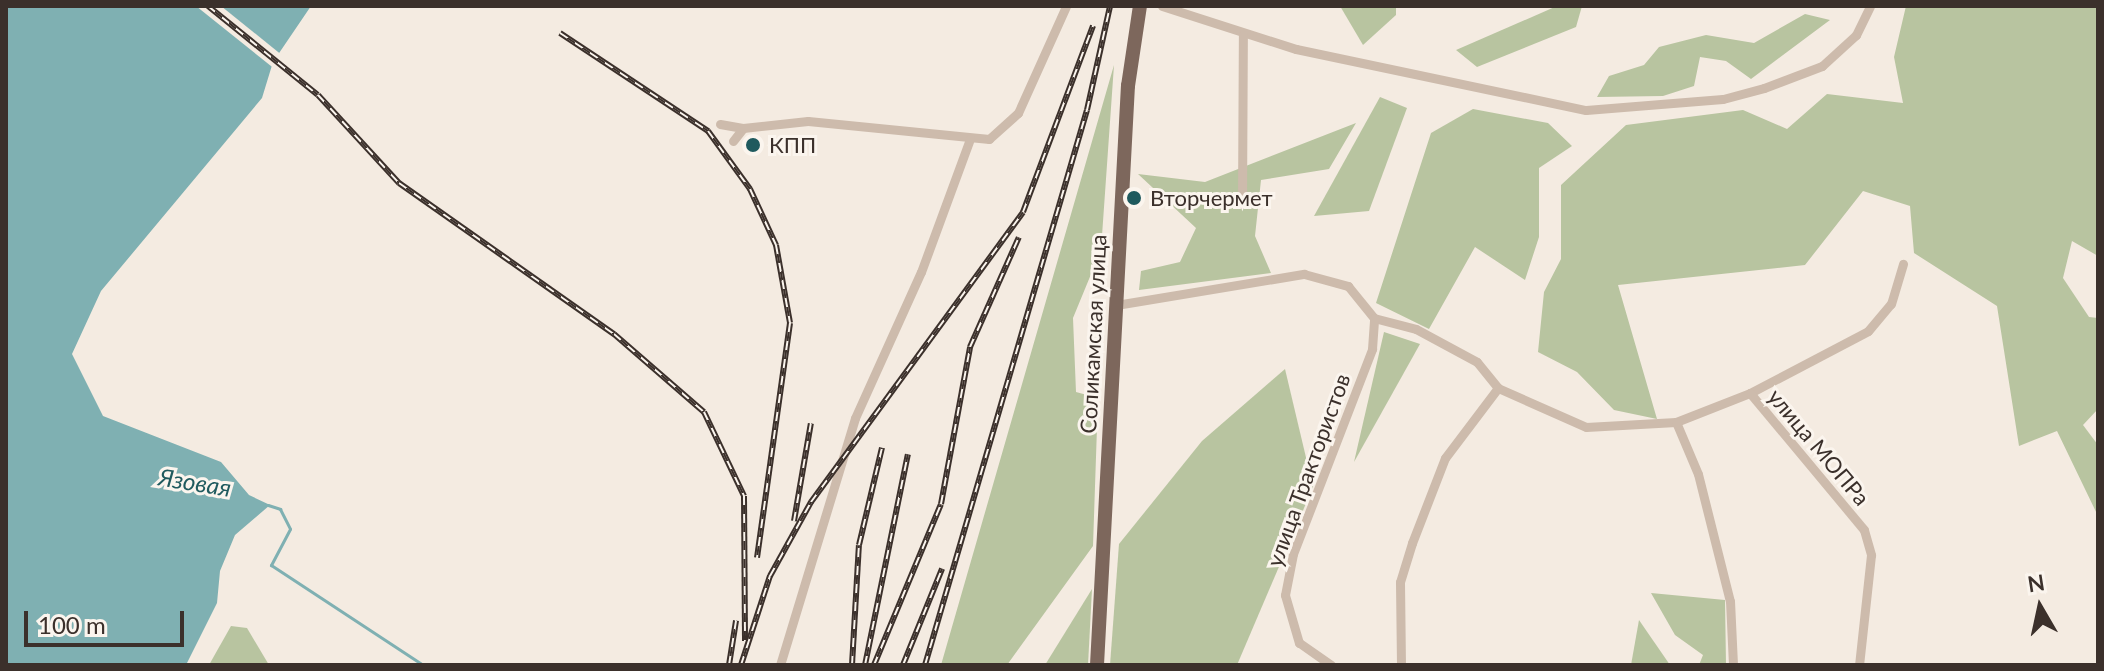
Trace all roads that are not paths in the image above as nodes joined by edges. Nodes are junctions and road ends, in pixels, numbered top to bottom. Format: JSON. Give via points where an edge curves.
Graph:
{"nodes":[{"id":1,"x":1066,"y":6,"type":"edge"},
{"id":2,"x":1140,"y":6,"type":"edge"},
{"id":3,"x":1162,"y":6,"type":"edge"},
{"id":4,"x":1870,"y":6,"type":"edge"},
{"id":5,"x":1243,"y":35,"type":"junction"},
{"id":6,"x":720,"y":124,"type":"dead end"},
{"id":7,"x":743,"y":128,"type":"junction"},
{"id":8,"x":970,"y":139,"type":"junction"},
{"id":9,"x":733,"y":141,"type":"dead end"},
{"id":10,"x":1242,"y":204,"type":"dead end"},
{"id":11,"x":1903,"y":264,"type":"dead end"},
{"id":12,"x":1116,"y":305,"type":"junction"},
{"id":13,"x":1374,"y":318,"type":"junction"},
{"id":14,"x":1498,"y":388,"type":"junction"},
{"id":15,"x":1750,"y":393,"type":"junction"},
{"id":16,"x":1676,"y":422,"type":"junction"},
{"id":17,"x":780,"y":665,"type":"edge"},
{"id":18,"x":1097,"y":665,"type":"edge"},
{"id":19,"x":1331,"y":665,"type":"edge"},
{"id":20,"x":1401,"y":665,"type":"edge"},
{"id":21,"x":1733,"y":665,"type":"edge"},
{"id":22,"x":1859,"y":665,"type":"edge"}],
"edges":[{"from":1,"to":8,"type":"street","via":[[1012,122],[997,135]]},
{"from":2,"to":12,"type":"main road","name":"Соликамская улица"},
{"from":3,"to":5,"type":"street"},
{"from":4,"to":5,"type":"street","via":[[1856,35],[1822,66],[1723,99],[1648,109],[1529,104],[1407,68]]},
{"from":5,"to":10,"type":"street"},
{"from":6,"to":7,"type":"street"},
{"from":7,"to":8,"type":"street","via":[[808,121]]},
{"from":7,"to":9,"type":"street"},
{"from":8,"to":17,"type":"street","via":[[921,272],[855,418]]},
{"from":11,"to":15,"type":"street","via":[[1891,304],[1868,331]]},
{"from":12,"to":13,"type":"street","via":[[1304,274],[1348,286]]},
{"from":12,"to":18,"type":"main road","name":"Соликамская улица"},
{"from":13,"to":14,"type":"street","via":[[1416,329],[1477,362]]},
{"from":13,"to":19,"type":"street","name":"улица Трактористов","via":[[1372,349],[1298,540],[1285,595],[1299,643]]},
{"from":14,"to":16,"type":"street","via":[[1586,427]]},
{"from":14,"to":20,"type":"street","via":[[1445,458],[1412,543],[1400,582]]},
{"from":15,"to":16,"type":"street"},
{"from":15,"to":22,"type":"street","name":"улица МОПРа","via":[[1864,530],[1871,555]]},
{"from":16,"to":21,"type":"street","via":[[1698,474],[1730,601]]}]}
